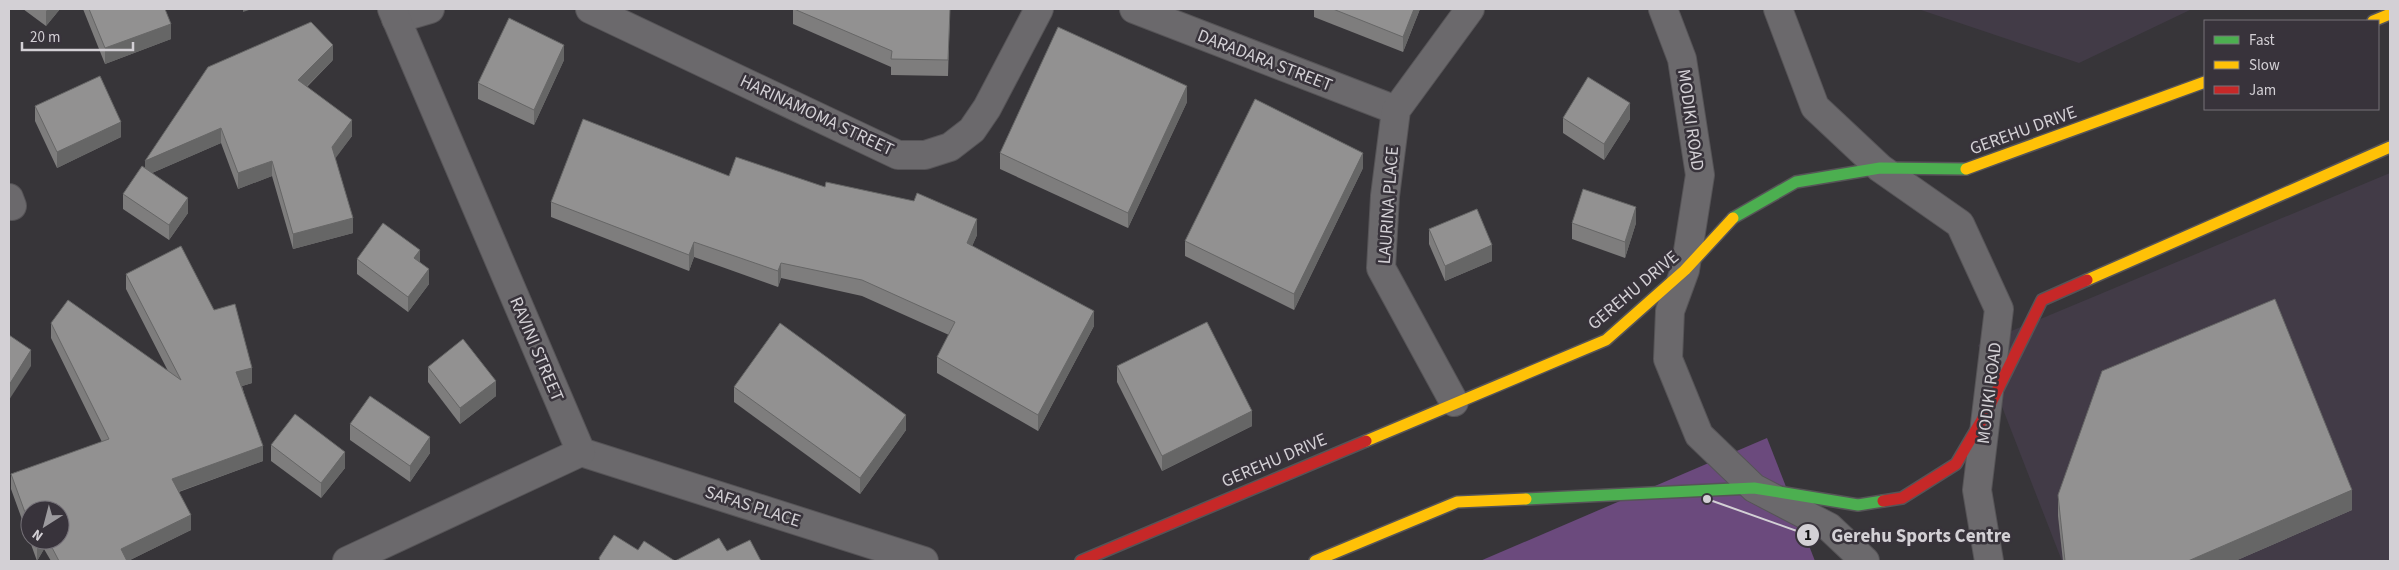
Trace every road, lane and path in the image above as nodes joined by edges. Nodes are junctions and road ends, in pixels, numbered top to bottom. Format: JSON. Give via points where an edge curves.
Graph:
{"nodes":[{"id":1,"x":430,"y":9,"type":"edge"},
{"id":2,"x":590,"y":9,"type":"edge"},
{"id":3,"x":1039,"y":9,"type":"edge"},
{"id":4,"x":1134,"y":9,"type":"edge"},
{"id":5,"x":1470,"y":9,"type":"edge"},
{"id":6,"x":1663,"y":9,"type":"edge"},
{"id":7,"x":1778,"y":9,"type":"edge"},
{"id":8,"x":394,"y":14,"type":"edge"},
{"id":9,"x":2390,"y":14,"type":"edge"},
{"id":10,"x":2375,"y":20,"type":"edge"},
{"id":11,"x":2204,"y":82,"type":"edge"},
{"id":12,"x":1396,"y":110,"type":"junction"},
{"id":13,"x":2390,"y":147,"type":"edge"},
{"id":14,"x":1880,"y":168,"type":"junction"},
{"id":15,"x":1685,"y":270,"type":"junction"},
{"id":16,"x":1454,"y":402,"type":"junction"},
{"id":17,"x":1986,"y":413,"type":"junction"},
{"id":18,"x":581,"y":452,"type":"junction"},
{"id":19,"x":1754,"y":488,"type":"junction"},
{"id":20,"x":347,"y":561,"type":"edge"},
{"id":21,"x":924,"y":561,"type":"edge"},
{"id":22,"x":1081,"y":561,"type":"edge"},
{"id":23,"x":1315,"y":561,"type":"edge"},
{"id":24,"x":1865,"y":561,"type":"edge"},
{"id":25,"x":1989,"y":561,"type":"edge"}],
"edges":[{"from":1,"to":8,"type":"street"},
{"from":2,"to":3,"type":"street","name":"HARINAMOMA STREET","via":[[898,155],[925,155],[950,147],[972,130]]},
{"from":4,"to":12,"type":"street","name":"DARADARA STREET"},
{"from":5,"to":12,"type":"street"},
{"from":6,"to":15,"type":"street","name":"MODIKI ROAD","via":[[1682,59],[1700,174]]},
{"from":7,"to":14,"type":"street","name":"MODIKI ROAD","via":[[1815,107]]},
{"from":8,"to":18,"type":"street","name":"RAVINI STREET"},
{"from":9,"to":10,"type":"street"},
{"from":11,"to":14,"type":"street","name":"GEREHU DRIVE","via":[[1966,169]]},
{"from":12,"to":16,"type":"street","name":"LAURINA PLACE","via":[[1385,196],[1381,268]]},
{"from":13,"to":17,"type":"street","via":[[2042,300]]},
{"from":14,"to":15,"type":"street","name":"GEREHU DRIVE","via":[[1796,182],[1734,217]]},
{"from":14,"to":17,"type":"street","name":"MODIKI ROAD","via":[[1960,224],[1999,309]]},
{"from":15,"to":16,"type":"street","name":"GEREHU DRIVE","via":[[1606,340]]},
{"from":15,"to":19,"type":"street","name":"MODIKI ROAD","via":[[1670,311],[1668,359],[1699,435]]},
{"from":16,"to":22,"type":"street","name":"GEREHU DRIVE"},
{"from":17,"to":19,"type":"street","via":[[1956,464],[1902,498],[1858,505]]},
{"from":17,"to":25,"type":"street","name":"MODIKI ROAD","via":[[1977,490]]},
{"from":18,"to":20,"type":"street"},
{"from":18,"to":21,"type":"street","name":"SAFAS PLACE"},
{"from":19,"to":23,"type":"street","via":[[1457,502]]},
{"from":19,"to":24,"type":"street","name":"MODIKI ROAD","via":[[1830,527]]}]}
